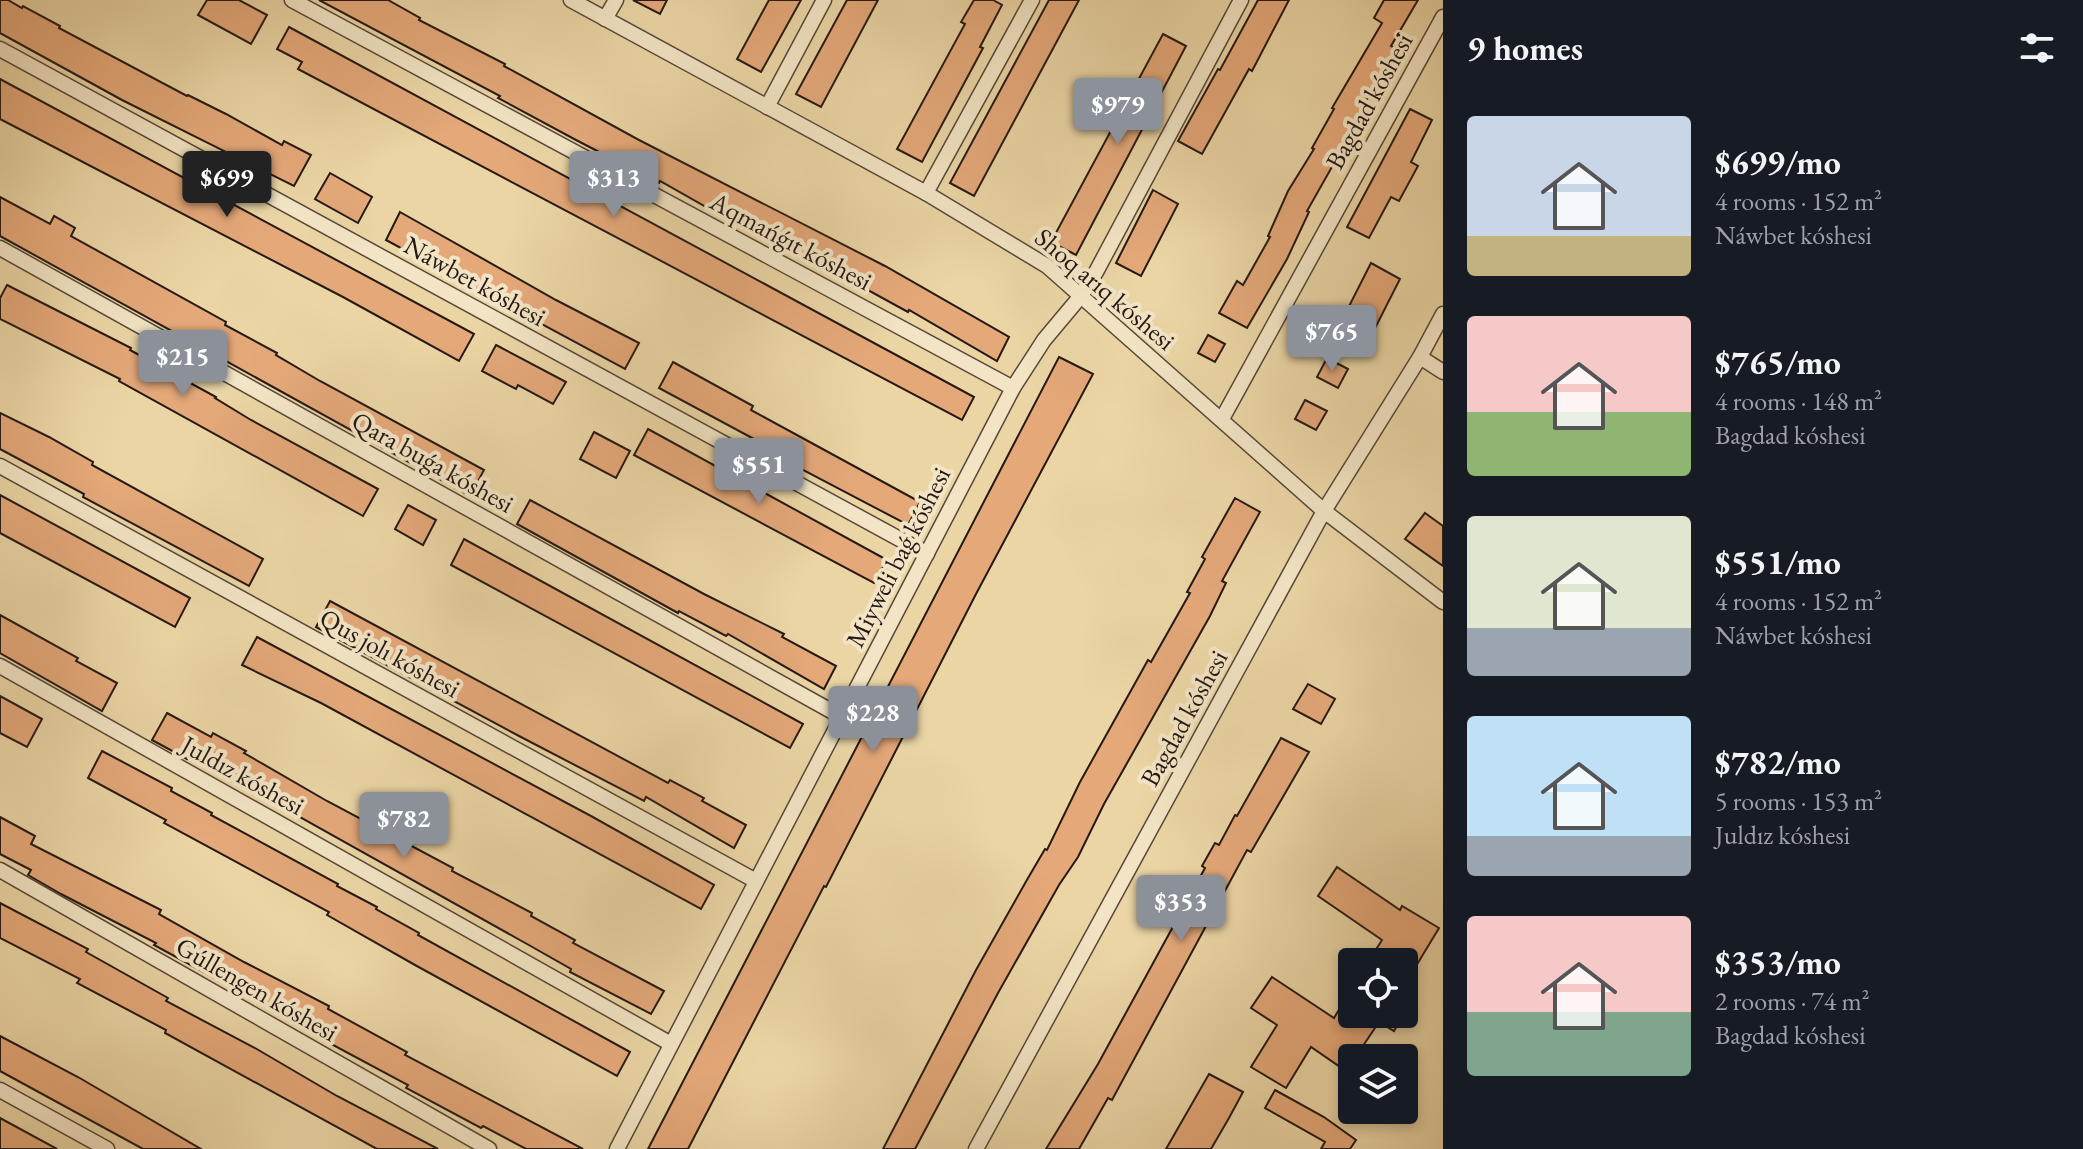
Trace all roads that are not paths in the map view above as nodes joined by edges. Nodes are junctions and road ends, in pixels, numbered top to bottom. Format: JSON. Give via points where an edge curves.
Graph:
{"nodes":[{"id":1,"x":292,"y":0,"type":"edge"},
{"id":2,"x":571,"y":0,"type":"edge"},
{"id":3,"x":616,"y":0,"type":"edge"},
{"id":4,"x":824,"y":0,"type":"edge"},
{"id":5,"x":1032,"y":0,"type":"edge"},
{"id":6,"x":1241,"y":0,"type":"edge"},
{"id":7,"x":1443,"y":17,"type":"edge"},
{"id":8,"x":605,"y":19,"type":"junction"},
{"id":9,"x":0,"y":49,"type":"edge"},
{"id":10,"x":767,"y":107,"type":"junction"},
{"id":11,"x":926,"y":193,"type":"junction"},
{"id":12,"x":0,"y":248,"type":"edge"},
{"id":13,"x":1080,"y":297,"type":"junction"},
{"id":14,"x":1443,"y":314,"type":"edge"},
{"id":15,"x":1420,"y":357,"type":"junction"},
{"id":16,"x":1443,"y":372,"type":"edge"},
{"id":17,"x":1013,"y":388,"type":"junction"},
{"id":18,"x":1222,"y":419,"type":"junction"},
{"id":19,"x":0,"y":466,"type":"edge"},
{"id":20,"x":1324,"y":511,"type":"junction"},
{"id":21,"x":927,"y":554,"type":"junction"},
{"id":22,"x":1443,"y":602,"type":"edge"},
{"id":23,"x":0,"y":666,"type":"edge"},
{"id":24,"x":842,"y":717,"type":"junction"},
{"id":25,"x":0,"y":870,"type":"edge"},
{"id":26,"x":756,"y":881,"type":"junction"},
{"id":27,"x":671,"y":1044,"type":"junction"},
{"id":28,"x":0,"y":1090,"type":"edge"},
{"id":29,"x":982,"y":1147,"type":"edge"},
{"id":30,"x":107,"y":1149,"type":"edge"},
{"id":31,"x":489,"y":1149,"type":"edge"},
{"id":32,"x":617,"y":1149,"type":"edge"}],
"edges":[{"from":1,"to":17,"type":"street","name":"Aqmańǵıt kóshesi"},
{"from":2,"to":8,"type":"street","name":"Shoq arıq kóshesi"},
{"from":3,"to":8,"type":"street"},
{"from":4,"to":10,"type":"street"},
{"from":5,"to":11,"type":"street"},
{"from":6,"to":13,"type":"street","name":"Miyweli baǵ kóshesi"},
{"from":7,"to":18,"type":"street","name":"Bagdad kóshesi"},
{"from":8,"to":10,"type":"street","name":"Shoq arıq kóshesi"},
{"from":9,"to":21,"type":"street","name":"Náwbet kóshesi"},
{"from":10,"to":11,"type":"street","name":"Shoq arıq kóshesi"},
{"from":11,"to":13,"type":"street","name":"Shoq arıq kóshesi","via":[[1047,266]]},
{"from":12,"to":24,"type":"street","name":"Qara buǵa kóshesi"},
{"from":13,"to":17,"type":"street","name":"Miyweli baǵ kóshesi"},
{"from":13,"to":18,"type":"street","name":"Shoq arıq kóshesi"},
{"from":14,"to":15,"type":"street","name":"Bagdad kóshesi"},
{"from":15,"to":16,"type":"street"},
{"from":15,"to":20,"type":"street","name":"Bagdad kóshesi"},
{"from":17,"to":21,"type":"street","name":"Miyweli baǵ kóshesi"},
{"from":18,"to":20,"type":"street","name":"Shoq arıq kóshesi"},
{"from":19,"to":26,"type":"street","name":"Qus jolı kóshesi"},
{"from":20,"to":22,"type":"street","name":"Shoq arıq kóshesi"},
{"from":20,"to":29,"type":"street","name":"Bagdad kóshesi"},
{"from":21,"to":24,"type":"street","name":"Miyweli baǵ kóshesi"},
{"from":23,"to":27,"type":"street","name":"Juldız kóshesi"},
{"from":24,"to":26,"type":"street","name":"Miyweli baǵ kóshesi"},
{"from":25,"to":31,"type":"street","name":"Gúllengen kóshesi"},
{"from":26,"to":27,"type":"street","name":"Miyweli baǵ kóshesi"},
{"from":27,"to":32,"type":"street","name":"Miyweli baǵ kóshesi"},
{"from":28,"to":30,"type":"street"}]}
